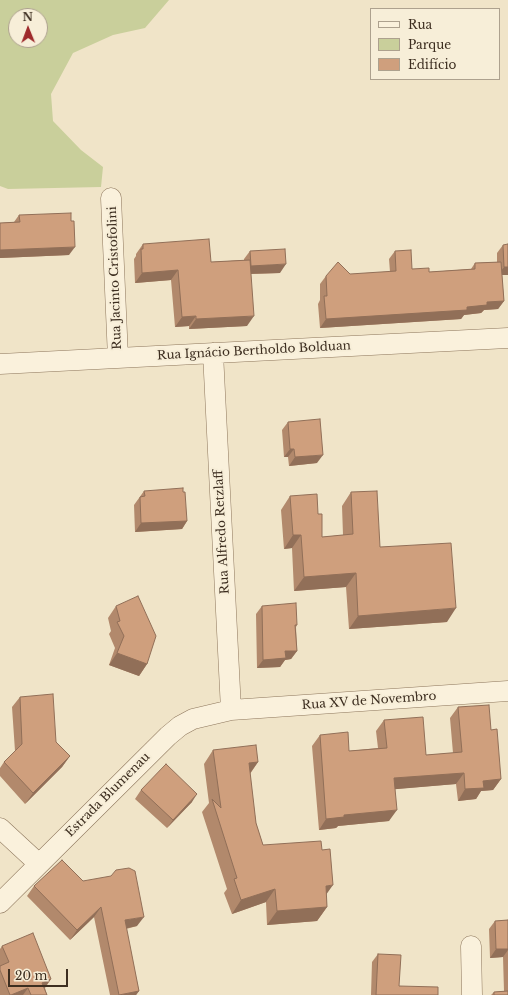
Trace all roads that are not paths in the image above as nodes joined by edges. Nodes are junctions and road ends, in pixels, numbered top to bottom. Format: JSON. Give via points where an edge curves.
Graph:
{"nodes":[{"id":1,"x":111,"y":198,"type":"dead end"},
{"id":2,"x":508,"y":338,"type":"edge"},
{"id":3,"x":213,"y":353,"type":"junction"},
{"id":4,"x":118,"y":358,"type":"junction"},
{"id":5,"x":0,"y":364,"type":"edge"},
{"id":6,"x":508,"y":691,"type":"edge"},
{"id":7,"x":231,"y":710,"type":"junction"},
{"id":8,"x":0,"y":828,"type":"edge"},
{"id":9,"x":39,"y":864,"type":"junction"},
{"id":10,"x":0,"y":903,"type":"edge"},
{"id":11,"x":471,"y":946,"type":"dead end"},
{"id":12,"x":472,"y":995,"type":"edge"}],
"edges":[{"from":1,"to":4,"type":"street","name":"Rua Jacinto Cristofolini"},
{"from":2,"to":3,"type":"street","name":"Rua Ignácio Bertholdo Bolduan"},
{"from":3,"to":4,"type":"street","name":"Rua Ignácio Bertholdo Bolduan"},
{"from":3,"to":7,"type":"street","name":"Rua Alfredo Retzlaff"},
{"from":4,"to":5,"type":"street","name":"Rua Ignácio Bertholdo Bolduan"},
{"from":6,"to":7,"type":"street","name":"Rua XV de Novembro"},
{"from":7,"to":9,"type":"street","name":"Estrada Blumenau","via":[[193,719],[180,726]]},
{"from":8,"to":9,"type":"street"},
{"from":9,"to":10,"type":"street","name":"Estrada Blumenau"},
{"from":11,"to":12,"type":"street"}]}
